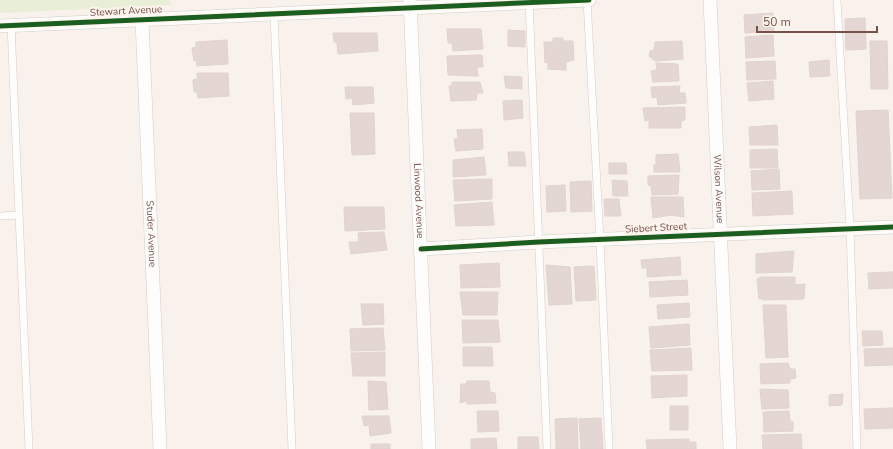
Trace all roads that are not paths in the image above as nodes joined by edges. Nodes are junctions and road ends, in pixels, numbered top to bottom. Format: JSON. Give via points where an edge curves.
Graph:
{"nodes":[{"id":1,"x":588,"y":0,"type":"edge"},
{"id":2,"x":710,"y":0,"type":"edge"},
{"id":3,"x":836,"y":0,"type":"edge"},
{"id":4,"x":529,"y":1,"type":"edge"},
{"id":5,"x":410,"y":4,"type":"edge"},
{"id":6,"x":274,"y":14,"type":"junction"},
{"id":7,"x":142,"y":20,"type":"junction"},
{"id":8,"x":5,"y":26,"type":"edge"},
{"id":9,"x":19,"y":215,"type":"junction"},
{"id":10,"x":0,"y":216,"type":"edge"},
{"id":11,"x":893,"y":227,"type":"edge"},
{"id":12,"x":850,"y":228,"type":"junction"},
{"id":13,"x":721,"y":234,"type":"junction"},
{"id":14,"x":600,"y":240,"type":"junction"},
{"id":15,"x":539,"y":242,"type":"junction"},
{"id":16,"x":420,"y":249,"type":"junction"},
{"id":17,"x":29,"y":449,"type":"edge"},
{"id":18,"x":160,"y":449,"type":"edge"},
{"id":19,"x":292,"y":449,"type":"edge"},
{"id":20,"x":429,"y":449,"type":"edge"},
{"id":21,"x":547,"y":449,"type":"edge"},
{"id":22,"x":609,"y":449,"type":"edge"},
{"id":23,"x":730,"y":449,"type":"edge"},
{"id":24,"x":857,"y":449,"type":"edge"}],
"edges":[{"from":1,"to":4,"type":"street","name":"Stewart Avenue"},
{"from":1,"to":14,"type":"lane"},
{"from":2,"to":13,"type":"street","name":"Wilson Avenue"},
{"from":3,"to":12,"type":"lane"},
{"from":4,"to":5,"type":"street","name":"Stewart Avenue"},
{"from":4,"to":15,"type":"lane"},
{"from":5,"to":6,"type":"street","name":"Stewart Avenue"},
{"from":5,"to":16,"type":"street","name":"Linwood Avenue"},
{"from":6,"to":7,"type":"street","name":"Stewart Avenue"},
{"from":6,"to":19,"type":"lane"},
{"from":7,"to":8,"type":"street","name":"Stewart Avenue"},
{"from":7,"to":18,"type":"street","name":"Studer Avenue"},
{"from":8,"to":9,"type":"lane"},
{"from":9,"to":10,"type":"lane"},
{"from":9,"to":17,"type":"lane"},
{"from":11,"to":12,"type":"street","name":"Siebert Street"},
{"from":12,"to":13,"type":"street","name":"Siebert Street"},
{"from":12,"to":24,"type":"lane"},
{"from":13,"to":14,"type":"street","name":"Siebert Street"},
{"from":13,"to":23,"type":"street","name":"Wilson Avenue"},
{"from":14,"to":15,"type":"street","name":"Siebert Street"},
{"from":14,"to":22,"type":"lane"},
{"from":15,"to":16,"type":"street","name":"Siebert Street"},
{"from":15,"to":21,"type":"lane"},
{"from":16,"to":20,"type":"street","name":"Linwood Avenue"}]}
